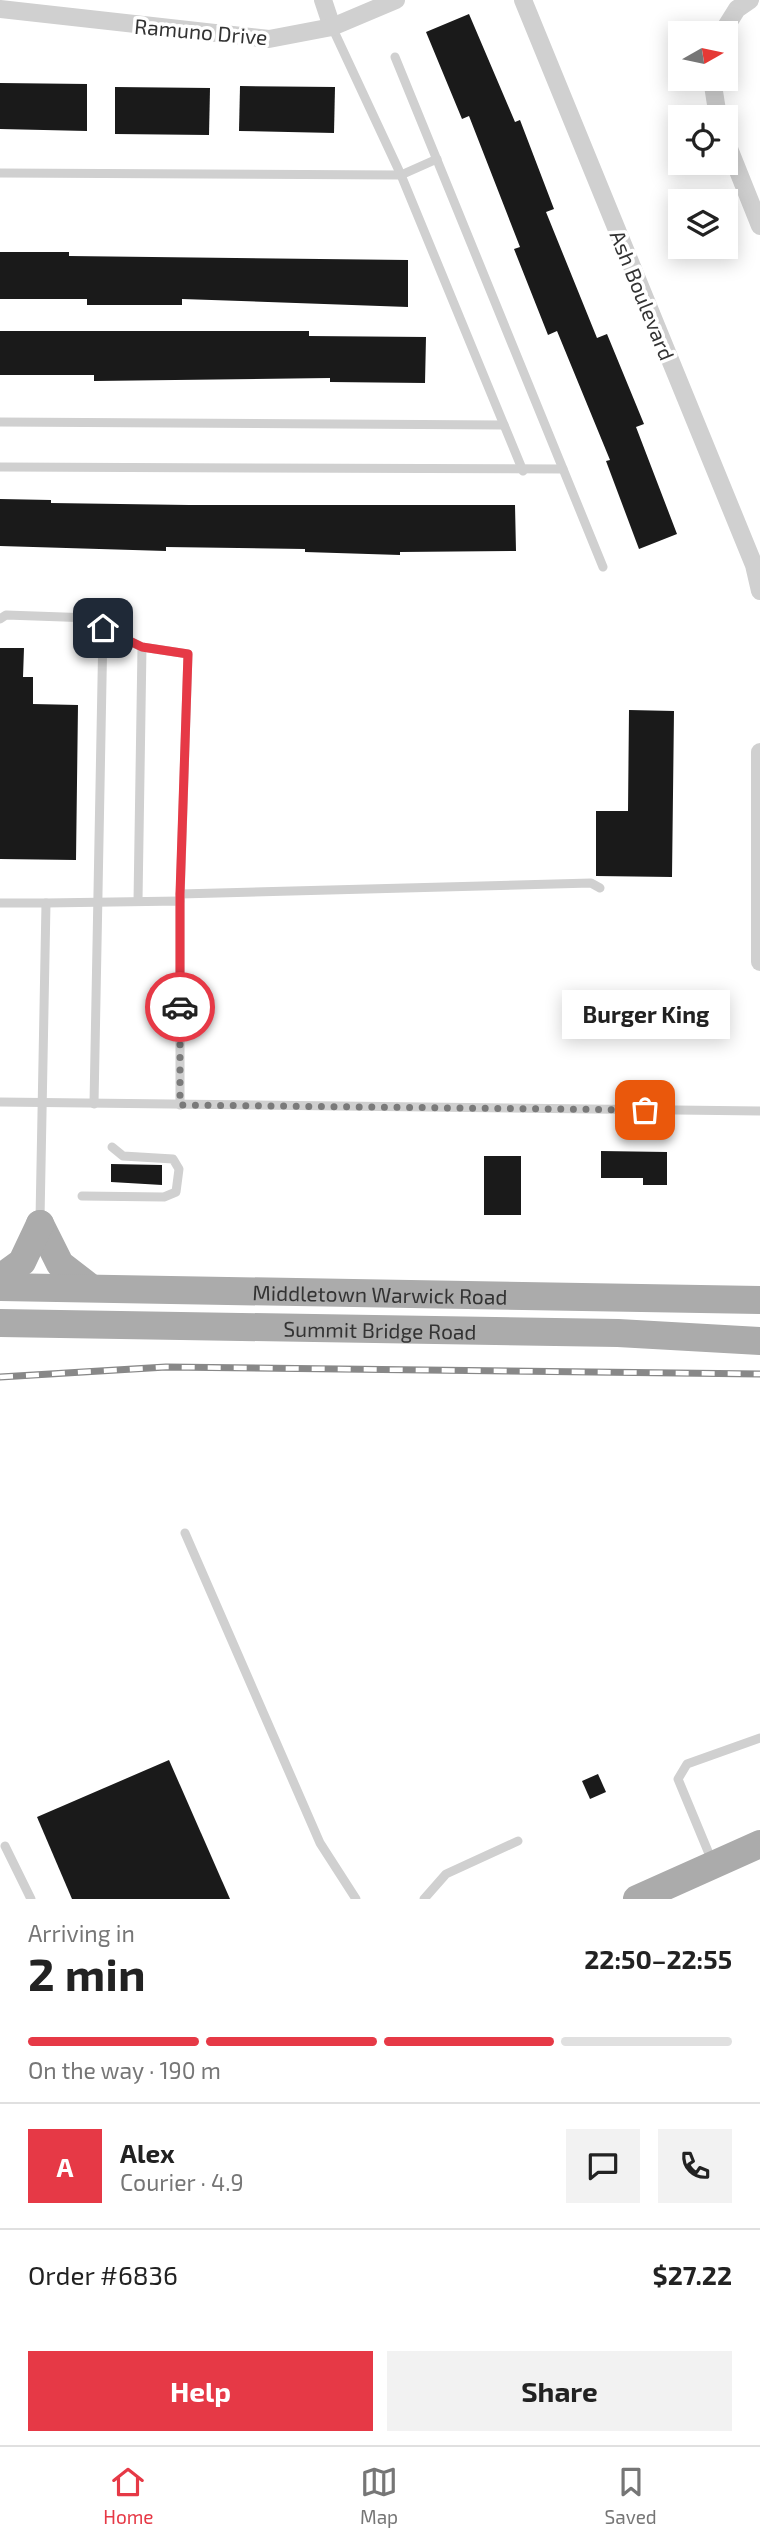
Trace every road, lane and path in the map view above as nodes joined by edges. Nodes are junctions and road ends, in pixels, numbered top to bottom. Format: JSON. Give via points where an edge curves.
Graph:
{"nodes":[{"id":1,"x":323,"y":0,"type":"edge"},
{"id":2,"x":396,"y":0,"type":"edge"},
{"id":3,"x":523,"y":0,"type":"edge"},
{"id":4,"x":751,"y":0,"type":"edge"},
{"id":5,"x":0,"y":9,"type":"edge"},
{"id":6,"x":730,"y":21,"type":"edge"},
{"id":7,"x":332,"y":27,"type":"junction"},
{"id":8,"x":396,"y":57,"type":"dead end"},
{"id":9,"x":437,"y":159,"type":"junction"},
{"id":10,"x":738,"y":171,"type":"edge"},
{"id":11,"x":0,"y":173,"type":"edge"},
{"id":12,"x":401,"y":175,"type":"junction"},
{"id":13,"x":760,"y":226,"type":"edge"},
{"id":14,"x":0,"y":422,"type":"edge"},
{"id":15,"x":504,"y":425,"type":"junction"},
{"id":16,"x":0,"y":467,"type":"edge"},
{"id":17,"x":563,"y":469,"type":"junction"},
{"id":18,"x":523,"y":471,"type":"junction"},
{"id":19,"x":603,"y":567,"type":"dead end"},
{"id":20,"x":760,"y":591,"type":"edge"},
{"id":21,"x":0,"y":619,"type":"edge"},
{"id":22,"x":103,"y":628,"type":"junction"},
{"id":23,"x":142,"y":647,"type":"junction"},
{"id":24,"x":760,"y":752,"type":"edge"},
{"id":25,"x":600,"y":888,"type":"dead end"},
{"id":26,"x":760,"y":889,"type":"edge"},
{"id":27,"x":180,"y":897,"type":"junction"},
{"id":28,"x":138,"y":901,"type":"junction"},
{"id":29,"x":46,"y":902,"type":"junction"},
{"id":30,"x":96,"y":902,"type":"junction"},
{"id":31,"x":0,"y":903,"type":"edge"},
{"id":32,"x":760,"y":962,"type":"edge"},
{"id":33,"x":0,"y":1101,"type":"edge"},
{"id":34,"x":41,"y":1103,"type":"junction"},
{"id":35,"x":94,"y":1104,"type":"junction"},
{"id":36,"x":180,"y":1105,"type":"junction"},
{"id":37,"x":760,"y":1111,"type":"edge"},
{"id":38,"x":112,"y":1147,"type":"dead end"},
{"id":39,"x":82,"y":1196,"type":"dead end"},
{"id":40,"x":40,"y":1224,"type":"junction"},
{"id":41,"x":0,"y":1278,"type":"edge"},
{"id":42,"x":0,"y":1287,"type":"edge"},
{"id":43,"x":91,"y":1289,"type":"junction"},
{"id":44,"x":760,"y":1300,"type":"edge"},
{"id":45,"x":0,"y":1323,"type":"edge"},
{"id":46,"x":760,"y":1341,"type":"edge"},
{"id":47,"x":186,"y":1533,"type":"dead end"},
{"id":48,"x":760,"y":1738,"type":"edge"},
{"id":49,"x":518,"y":1841,"type":"dead end"},
{"id":50,"x":760,"y":1844,"type":"edge"},
{"id":51,"x":5,"y":1846,"type":"dead end"},
{"id":52,"x":714,"y":1864,"type":"junction"},
{"id":53,"x":31,"y":1899,"type":"edge"},
{"id":54,"x":356,"y":1899,"type":"edge"},
{"id":55,"x":424,"y":1899,"type":"edge"},
{"id":56,"x":637,"y":1899,"type":"edge"}],
"edges":[{"from":1,"to":7,"type":"street"},
{"from":2,"to":7,"type":"street","name":"Ramuno Drive"},
{"from":3,"to":20,"type":"street","name":"Ash Boulevard","via":[[754,565]]},
{"from":4,"to":6,"type":"street"},
{"from":5,"to":7,"type":"street","name":"Ramuno Drive","via":[[269,40]]},
{"from":7,"to":12,"type":"lane"},
{"from":8,"to":9,"type":"lane"},
{"from":9,"to":12,"type":"lane"},
{"from":9,"to":17,"type":"lane"},
{"from":10,"to":13,"type":"street"},
{"from":11,"to":12,"type":"lane"},
{"from":12,"to":15,"type":"lane"},
{"from":14,"to":15,"type":"lane"},
{"from":15,"to":18,"type":"lane"},
{"from":16,"to":18,"type":"lane"},
{"from":17,"to":18,"type":"lane"},
{"from":17,"to":19,"type":"lane"},
{"from":21,"to":22,"type":"lane","via":[[6,615],[92,618]]},
{"from":22,"to":23,"type":"lane"},
{"from":22,"to":30,"type":"lane"},
{"from":23,"to":27,"type":"lane","via":[[188,654]]},
{"from":23,"to":28,"type":"lane"},
{"from":24,"to":26,"type":"street"},
{"from":25,"to":27,"type":"lane","via":[[591,883]]},
{"from":26,"to":32,"type":"street"},
{"from":27,"to":28,"type":"lane"},
{"from":27,"to":36,"type":"lane"},
{"from":28,"to":30,"type":"lane"},
{"from":29,"to":30,"type":"lane"},
{"from":29,"to":31,"type":"lane"},
{"from":29,"to":34,"type":"lane"},
{"from":30,"to":35,"type":"lane"},
{"from":33,"to":34,"type":"lane"},
{"from":34,"to":35,"type":"lane"},
{"from":34,"to":40,"type":"lane"},
{"from":35,"to":36,"type":"lane"},
{"from":36,"to":37,"type":"lane"},
{"from":38,"to":39,"type":"lane","via":[[123,1156],[173,1159],[179,1170],[176,1192],[164,1197]]},
{"from":40,"to":41,"type":"main road","via":[[22,1262]]},
{"from":40,"to":43,"type":"main road","via":[[60,1264]]},
{"from":42,"to":43,"type":"main road","name":"Middletown Warwick Road"},
{"from":43,"to":44,"type":"main road","name":"Middletown Warwick Road"},
{"from":45,"to":46,"type":"main road","name":"Summit Bridge Road","via":[[618,1333]]},
{"from":47,"to":54,"type":"lane","via":[[320,1843]]},
{"from":48,"to":52,"type":"lane","via":[[687,1764],[678,1779]]},
{"from":49,"to":55,"type":"lane","via":[[446,1874]]},
{"from":50,"to":52,"type":"main road"},
{"from":51,"to":53,"type":"lane"},
{"from":52,"to":56,"type":"main road"}]}
